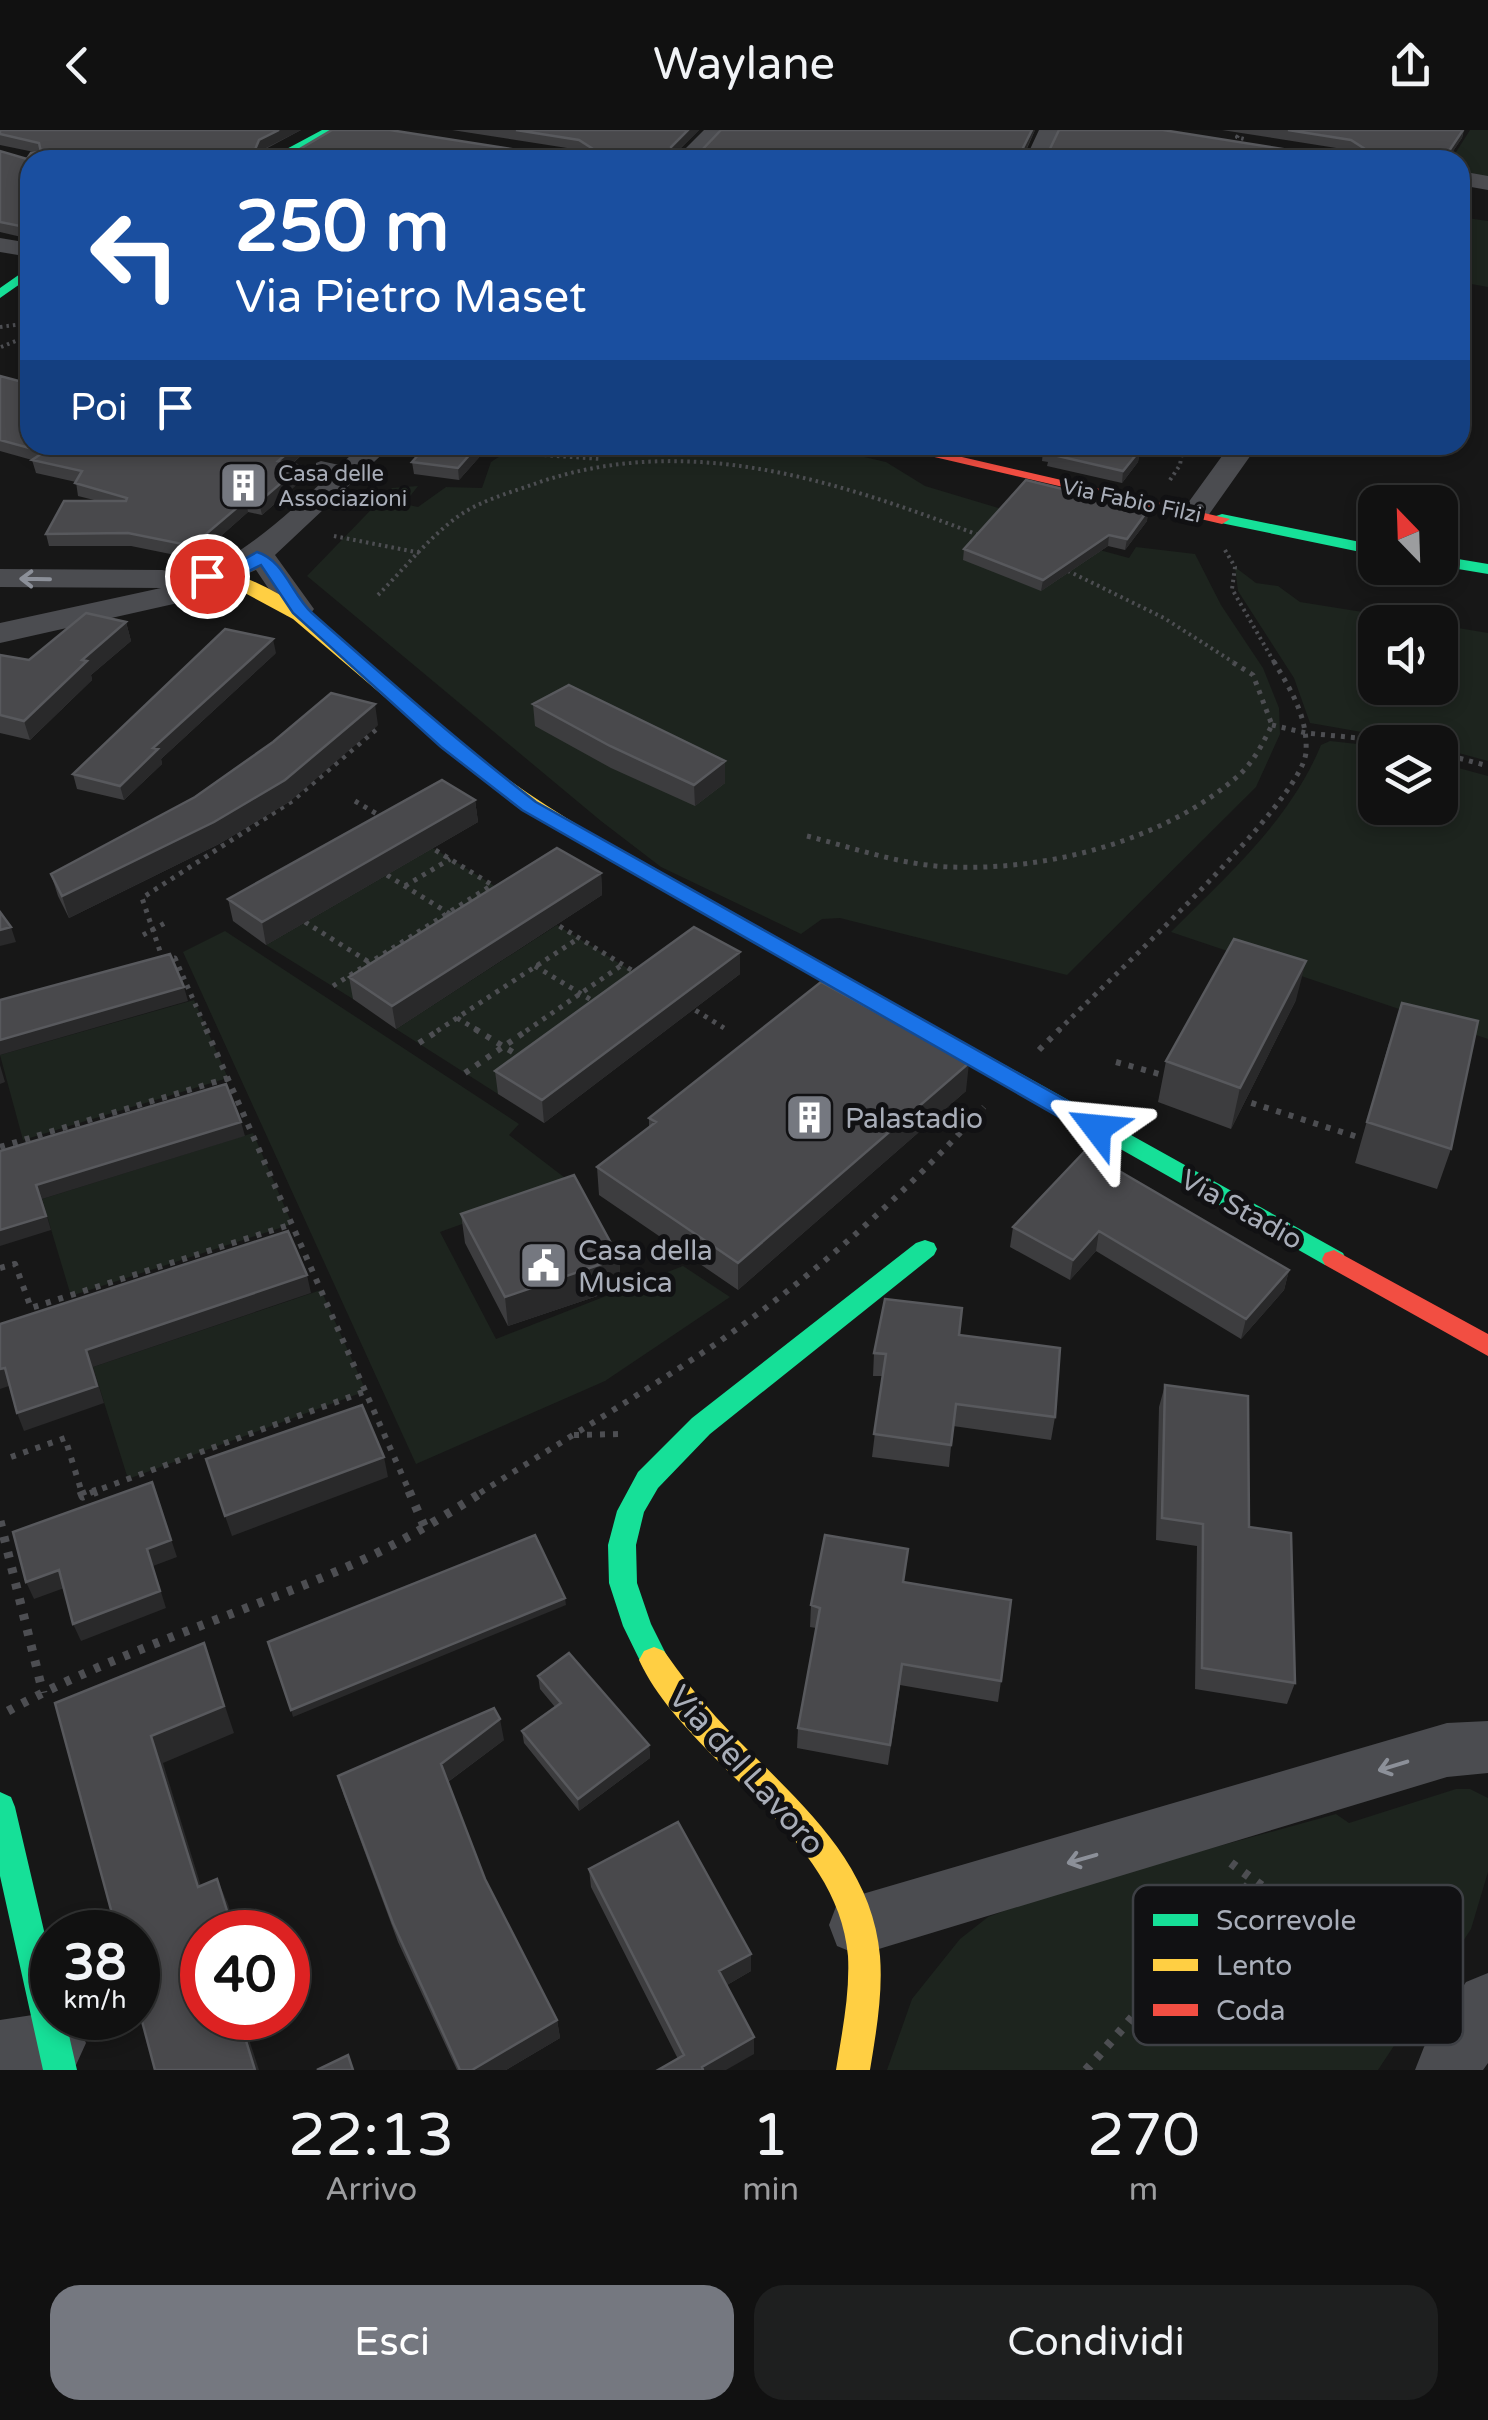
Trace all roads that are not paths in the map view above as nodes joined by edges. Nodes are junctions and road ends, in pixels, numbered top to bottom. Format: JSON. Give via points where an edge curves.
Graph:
{"nodes":[{"id":1,"x":330,"y":130,"type":"edge"},
{"id":2,"x":716,"y":130,"type":"edge"},
{"id":3,"x":291,"y":150,"type":"edge"},
{"id":4,"x":695,"y":150,"type":"edge"},
{"id":5,"x":20,"y":280,"type":"edge"},
{"id":6,"x":0,"y":298,"type":"edge"},
{"id":7,"x":360,"y":455,"type":"edge"},
{"id":8,"x":940,"y":455,"type":"edge"},
{"id":9,"x":1237,"y":455,"type":"edge"},
{"id":10,"x":1195,"y":514,"type":"junction"},
{"id":11,"x":1358,"y":547,"type":"edge"},
{"id":12,"x":1458,"y":564,"type":"edge"},
{"id":13,"x":240,"y":568,"type":"junction"},
{"id":14,"x":1488,"y":569,"type":"edge"},
{"id":15,"x":0,"y":578,"type":"edge"},
{"id":16,"x":109,"y":594,"type":"junction"},
{"id":17,"x":298,"y":609,"type":"joint"},
{"id":18,"x":0,"y":633,"type":"edge"},
{"id":19,"x":925,"y":1250,"type":"dead end"},
{"id":20,"x":1488,"y":1346,"type":"edge"},
{"id":21,"x":1488,"y":1747,"type":"edge"},
{"id":22,"x":0,"y":1807,"type":"edge"},
{"id":23,"x":859,"y":1924,"type":"junction"},
{"id":24,"x":1488,"y":2004,"type":"edge"},
{"id":25,"x":1463,"y":2022,"type":"edge"},
{"id":26,"x":38,"y":2055,"type":"edge"},
{"id":27,"x":853,"y":2070,"type":"edge"}],
"edges":[{"from":1,"to":3,"type":"street"},
{"from":2,"to":4,"type":"street"},
{"from":5,"to":6,"type":"street"},
{"from":7,"to":13,"type":"street","via":[[335,469]]},
{"from":8,"to":10,"type":"street","name":"Via Fabio Filzi"},
{"from":9,"to":10,"type":"street"},
{"from":10,"to":11,"type":"street","name":"Via Fabio Filzi"},
{"from":12,"to":14,"type":"street"},
{"from":13,"to":16,"type":"street"},
{"from":13,"to":17,"type":"street","name":"Via Stadio","via":[[271,566]]},
{"from":16,"to":15,"type":"street","one_way":true},
{"from":16,"to":18,"type":"street"},
{"from":17,"to":20,"type":"street","name":"Via Stadio","via":[[529,806]]},
{"from":19,"to":23,"type":"street","name":"Via del Lavoro","via":[[693,1433],[636,1498],[619,1550],[631,1614],[672,1690],[822,1851]]},
{"from":21,"to":23,"type":"street","one_way":true,"via":[[1447,1750]]},
{"from":22,"to":26,"type":"street"},
{"from":23,"to":27,"type":"street","name":"Via del Lavoro","via":[[864,1987]]},
{"from":24,"to":25,"type":"street"}]}
